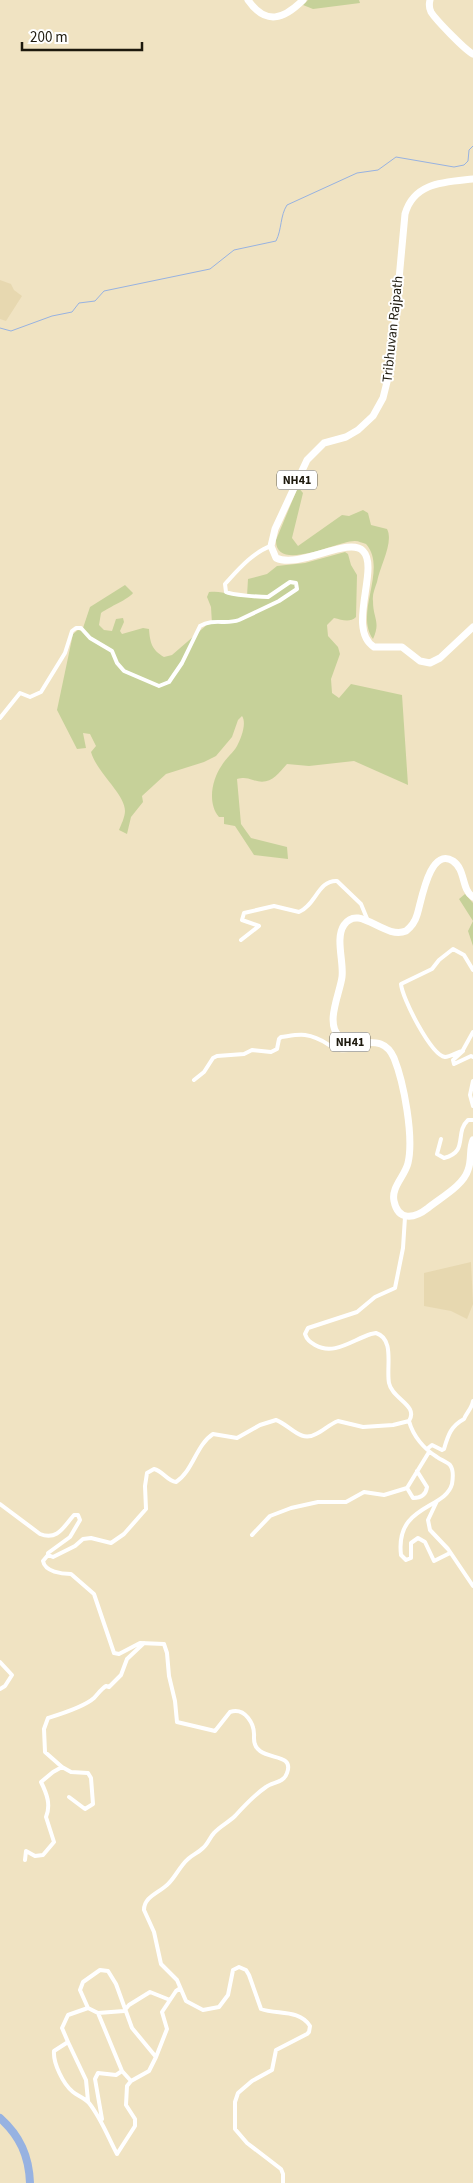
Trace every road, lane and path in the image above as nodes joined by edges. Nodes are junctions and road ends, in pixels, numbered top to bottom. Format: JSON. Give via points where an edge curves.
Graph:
{"nodes":[{"id":1,"x":248,"y":0,"type":"edge"},
{"id":2,"x":303,"y":0,"type":"edge"},
{"id":3,"x":430,"y":0,"type":"edge"},
{"id":4,"x":473,"y":54,"type":"edge"},
{"id":5,"x":473,"y":179,"type":"edge"},
{"id":6,"x":271,"y":546,"type":"junction"},
{"id":7,"x":471,"y":629,"type":"edge"},
{"id":8,"x":0,"y":718,"type":"edge"},
{"id":9,"x":473,"y":897,"type":"edge"},
{"id":10,"x":368,"y":921,"type":"junction"},
{"id":11,"x":241,"y":940,"type":"dead end"},
{"id":12,"x":473,"y":970,"type":"edge"},
{"id":13,"x":473,"y":1032,"type":"edge"},
{"id":14,"x":372,"y":1042,"type":"junction"},
{"id":15,"x":463,"y":1050,"type":"junction"},
{"id":16,"x":473,"y":1057,"type":"edge"},
{"id":17,"x":194,"y":1080,"type":"dead end"},
{"id":18,"x":473,"y":1081,"type":"edge"},
{"id":19,"x":473,"y":1106,"type":"edge"},
{"id":20,"x":473,"y":1120,"type":"edge"},
{"id":21,"x":441,"y":1139,"type":"dead end"},
{"id":22,"x":473,"y":1140,"type":"edge"},
{"id":23,"x":405,"y":1217,"type":"junction"},
{"id":24,"x":473,"y":1401,"type":"edge"},
{"id":25,"x":409,"y":1421,"type":"junction"},
{"id":26,"x":428,"y":1451,"type":"junction"},
{"id":27,"x":417,"y":1471,"type":"junction"},
{"id":28,"x":407,"y":1488,"type":"junction"},
{"id":29,"x":438,"y":1498,"type":"junction"},
{"id":30,"x":0,"y":1504,"type":"edge"},
{"id":31,"x":252,"y":1535,"type":"dead end"},
{"id":32,"x":450,"y":1553,"type":"junction"},
{"id":33,"x":48,"y":1555,"type":"junction"},
{"id":34,"x":473,"y":1586,"type":"edge"},
{"id":35,"x":144,"y":1643,"type":"junction"},
{"id":36,"x":0,"y":1662,"type":"edge"},
{"id":37,"x":0,"y":1689,"type":"edge"},
{"id":38,"x":62,"y":1767,"type":"junction"},
{"id":39,"x":69,"y":1797,"type":"dead end"},
{"id":40,"x":25,"y":1860,"type":"dead end"},
{"id":41,"x":179,"y":1989,"type":"junction"},
{"id":42,"x":170,"y":2000,"type":"junction"},
{"id":43,"x":88,"y":2008,"type":"junction"},
{"id":44,"x":124,"y":2011,"type":"junction"},
{"id":45,"x":98,"y":2013,"type":"junction"},
{"id":46,"x":68,"y":2042,"type":"junction"},
{"id":47,"x":156,"y":2057,"type":"junction"},
{"id":48,"x":122,"y":2071,"type":"junction"},
{"id":49,"x":131,"y":2081,"type":"junction"},
{"id":50,"x":88,"y":2102,"type":"junction"},
{"id":51,"x":102,"y":2124,"type":"junction"},
{"id":52,"x":282,"y":2183,"type":"edge"}],
"edges":[{"from":1,"to":2,"type":"highway","via":[[260,12],[278,16],[291,12]]},
{"from":3,"to":4,"type":"highway","via":[[433,14]]},
{"from":5,"to":6,"type":"highway","name":"Tribhuvan Rajpath","number":"NH41","via":[[432,184],[410,201],[405,214],[391,366],[383,398],[373,416],[358,430],[324,443],[310,456],[275,529]]},
{"from":6,"to":7,"type":"highway","via":[[276,558],[289,561],[346,548],[362,550],[367,567],[363,629],[366,639],[374,647],[400,647],[420,662],[430,663],[440,658]]},
{"from":6,"to":8,"type":"street","via":[[236,572],[225,584],[226,592],[268,597],[290,582],[296,583],[297,589],[234,622],[210,621],[200,626],[182,663],[165,685],[160,686],[124,671],[112,650],[90,638],[81,628],[76,628],[41,692],[30,697],[20,693]]},
{"from":9,"to":10,"type":"highway","via":[[466,890],[458,866],[446,859],[429,874],[418,913],[408,929],[392,933]]},
{"from":10,"to":11,"type":"street","via":[[358,900],[337,880],[331,880],[324,883],[313,901],[299,912],[274,906],[244,913],[242,920],[259,926]]},
{"from":10,"to":14,"type":"highway","number":"NH41","via":[[353,918],[342,930],[342,971],[333,1022],[336,1032],[344,1040]]},
{"from":12,"to":15,"type":"street","via":[[464,955],[454,948],[432,969],[401,984],[417,1023],[439,1055],[446,1057]]},
{"from":13,"to":15,"type":"street"},
{"from":14,"to":17,"type":"street","via":[[342,1051],[306,1035],[282,1037],[271,1052],[252,1050],[213,1058]]},
{"from":14,"to":23,"type":"highway","number":"NH41","via":[[384,1045],[392,1056],[409,1122],[409,1160],[393,1196],[396,1208]]},
{"from":15,"to":16,"type":"street","via":[[453,1060],[454,1064]]},
{"from":18,"to":19,"type":"street","via":[[470,1096]]},
{"from":20,"to":21,"type":"street","via":[[468,1120],[462,1127],[459,1148],[450,1156],[444,1158],[437,1154]]},
{"from":22,"to":23,"type":"highway","via":[[464,1178],[422,1213]]},
{"from":23,"to":25,"type":"street","via":[[395,1288],[375,1297],[357,1312],[308,1328],[305,1334],[311,1342],[328,1350],[371,1334],[384,1337],[388,1346],[390,1385],[393,1393],[410,1409]]},
{"from":24,"to":26,"type":"street","via":[[464,1419],[455,1424],[448,1434],[444,1449],[432,1445]]},
{"from":25,"to":26,"type":"street","via":[[416,1437]]},
{"from":25,"to":33,"type":"street","via":[[363,1427],[338,1421],[307,1437],[276,1420],[237,1438],[213,1434],[179,1480],[173,1482],[159,1470],[147,1473],[146,1509],[120,1538],[106,1543],[83,1538],[53,1557]]},
{"from":26,"to":27,"type":"street"},
{"from":26,"to":29,"type":"street","via":[[449,1464],[453,1473],[450,1489]]},
{"from":27,"to":28,"type":"street"},
{"from":27,"to":28,"type":"street","via":[[427,1487],[426,1493],[413,1498]]},
{"from":28,"to":31,"type":"street","via":[[384,1495],[364,1492],[346,1502],[318,1502],[291,1508],[270,1516]]},
{"from":29,"to":32,"type":"street","via":[[428,1527]]},
{"from":29,"to":32,"type":"street","via":[[408,1521],[402,1536],[401,1555],[406,1560],[411,1558],[411,1543],[418,1538],[425,1542],[434,1561]]},
{"from":30,"to":33,"type":"street","via":[[47,1536],[62,1531],[78,1514],[80,1520],[70,1536]]},
{"from":32,"to":34,"type":"street"},
{"from":33,"to":35,"type":"street","via":[[43,1561],[47,1568],[64,1575],[71,1574],[94,1594],[114,1653],[119,1654]]},
{"from":35,"to":38,"type":"street","via":[[127,1659],[121,1675],[109,1687],[101,1689],[83,1705],[48,1718],[44,1729],[45,1752]]},
{"from":35,"to":41,"type":"street","via":[[160,1643],[166,1647],[177,1722],[215,1731],[230,1712],[244,1714],[254,1726],[257,1750],[280,1757],[286,1761],[288,1770],[280,1782],[266,1786],[215,1832],[167,1885],[145,1902],[145,1914],[154,1932],[161,1964],[177,1980]]},
{"from":36,"to":37,"type":"street","via":[[12,1675]]},
{"from":38,"to":39,"type":"street","via":[[71,1772],[88,1773],[91,1778],[93,1804],[85,1809]]},
{"from":38,"to":40,"type":"street","via":[[42,1782],[49,1810],[46,1818],[54,1842],[43,1855],[35,1856],[26,1851]]},
{"from":41,"to":42,"type":"street"},
{"from":41,"to":52,"type":"street","via":[[186,2001],[195,2007],[215,2009],[228,1995],[233,1970],[243,1968],[253,1984],[261,2009],[291,2014],[306,2020],[310,2026],[309,2032],[276,2050],[272,2070],[241,2089],[235,2102],[235,2129],[247,2144],[281,2169]]},
{"from":42,"to":44,"type":"street","via":[[150,1992]]},
{"from":42,"to":47,"type":"street","via":[[162,2012],[166,2029]]},
{"from":43,"to":44,"type":"street","via":[[80,1990],[83,1982],[100,1970],[108,1972],[116,1984]]},
{"from":43,"to":45,"type":"street"},
{"from":43,"to":46,"type":"street","via":[[64,2019],[63,2032]]},
{"from":44,"to":45,"type":"street"},
{"from":44,"to":47,"type":"street","via":[[132,2028]]},
{"from":45,"to":48,"type":"street"},
{"from":46,"to":50,"type":"street","via":[[86,2080]]},
{"from":46,"to":50,"type":"street","via":[[54,2050],[55,2060],[71,2091]]},
{"from":47,"to":49,"type":"street","via":[[149,2071]]},
{"from":48,"to":49,"type":"street"},
{"from":48,"to":51,"type":"street","via":[[116,2075],[98,2073],[95,2079]]},
{"from":49,"to":51,"type":"street","via":[[127,2086],[126,2105],[135,2119],[135,2126],[117,2154]]},
{"from":50,"to":51,"type":"street"}]}
